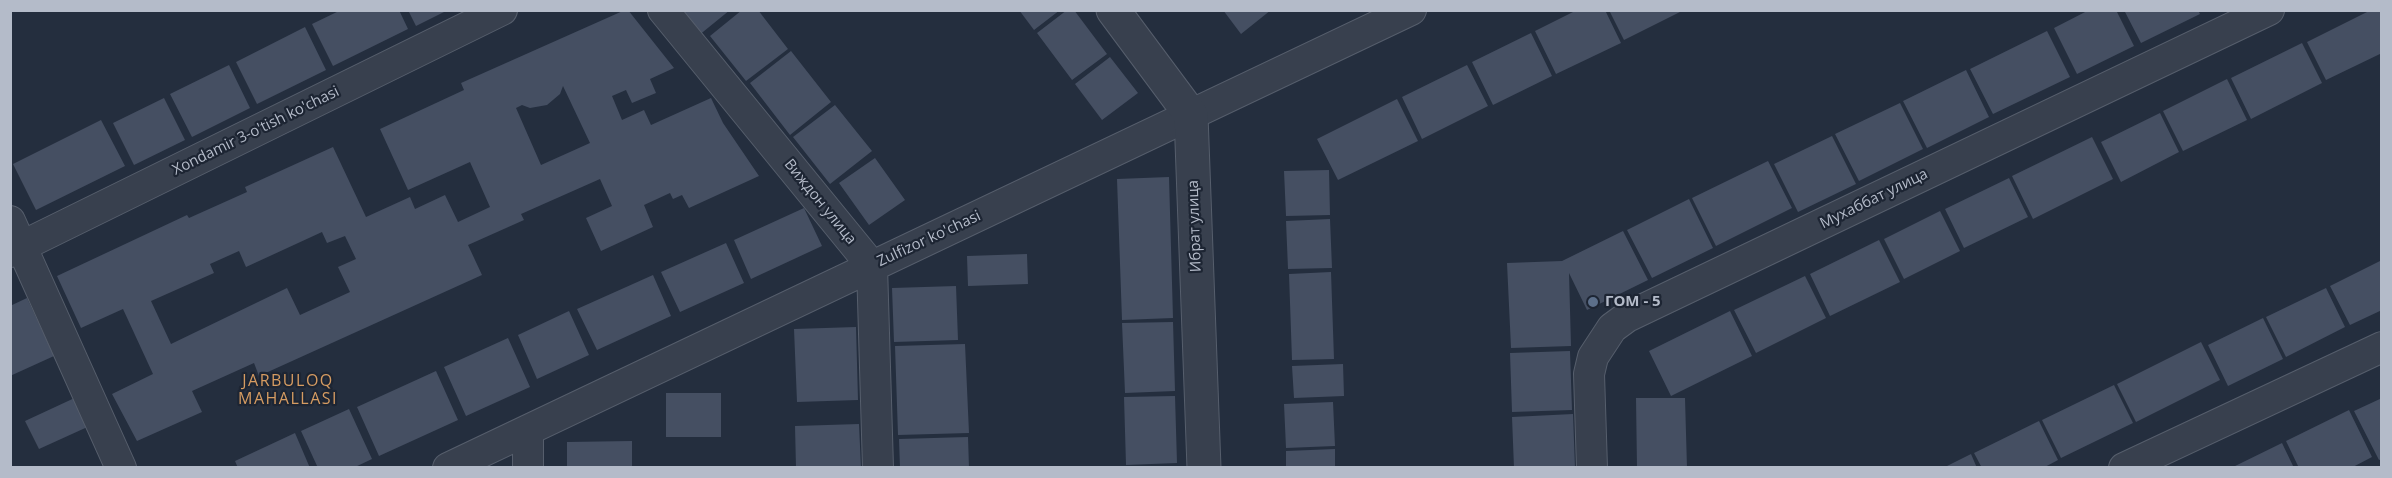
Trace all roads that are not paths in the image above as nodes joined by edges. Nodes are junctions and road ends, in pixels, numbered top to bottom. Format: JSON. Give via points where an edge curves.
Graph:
{"nodes":[{"id":1,"x":502,"y":10,"type":"edge"},
{"id":2,"x":663,"y":10,"type":"edge"},
{"id":3,"x":1113,"y":10,"type":"edge"},
{"id":4,"x":1411,"y":10,"type":"edge"},
{"id":5,"x":2269,"y":10,"type":"edge"},
{"id":6,"x":1191,"y":115,"type":"junction"},
{"id":7,"x":14,"y":240,"type":"edge"},
{"id":8,"x":872,"y":266,"type":"junction"},
{"id":9,"x":2382,"y":347,"type":"edge"},
{"id":10,"x":528,"y":430,"type":"junction"},
{"id":11,"x":121,"y":468,"type":"edge"},
{"id":12,"x":448,"y":468,"type":"edge"},
{"id":13,"x":528,"y":468,"type":"edge"},
{"id":14,"x":878,"y":468,"type":"edge"},
{"id":15,"x":1204,"y":468,"type":"edge"},
{"id":16,"x":1592,"y":468,"type":"edge"},
{"id":17,"x":2124,"y":468,"type":"edge"}],
"edges":[{"from":1,"to":7,"type":"street","name":"Xondamir 3-o'tish ko'chasi"},
{"from":2,"to":8,"type":"street","name":"Виждон улица"},
{"from":3,"to":6,"type":"street"},
{"from":4,"to":6,"type":"street","name":"Zulfizor ko'chasi"},
{"from":5,"to":16,"type":"street","name":"Мухаббат улица","via":[[1627,317],[1612,328],[1593,357],[1589,374]]},
{"from":6,"to":8,"type":"street","name":"Zulfizor ko'chasi"},
{"from":6,"to":15,"type":"street","name":"Ибрат улица"},
{"from":7,"to":11,"type":"street"},
{"from":8,"to":10,"type":"street","name":"Zulfizor ko'chasi"},
{"from":8,"to":14,"type":"street"},
{"from":9,"to":17,"type":"street"},
{"from":10,"to":12,"type":"street","name":"Zulfizor ko'chasi"},
{"from":10,"to":13,"type":"street"}]}
